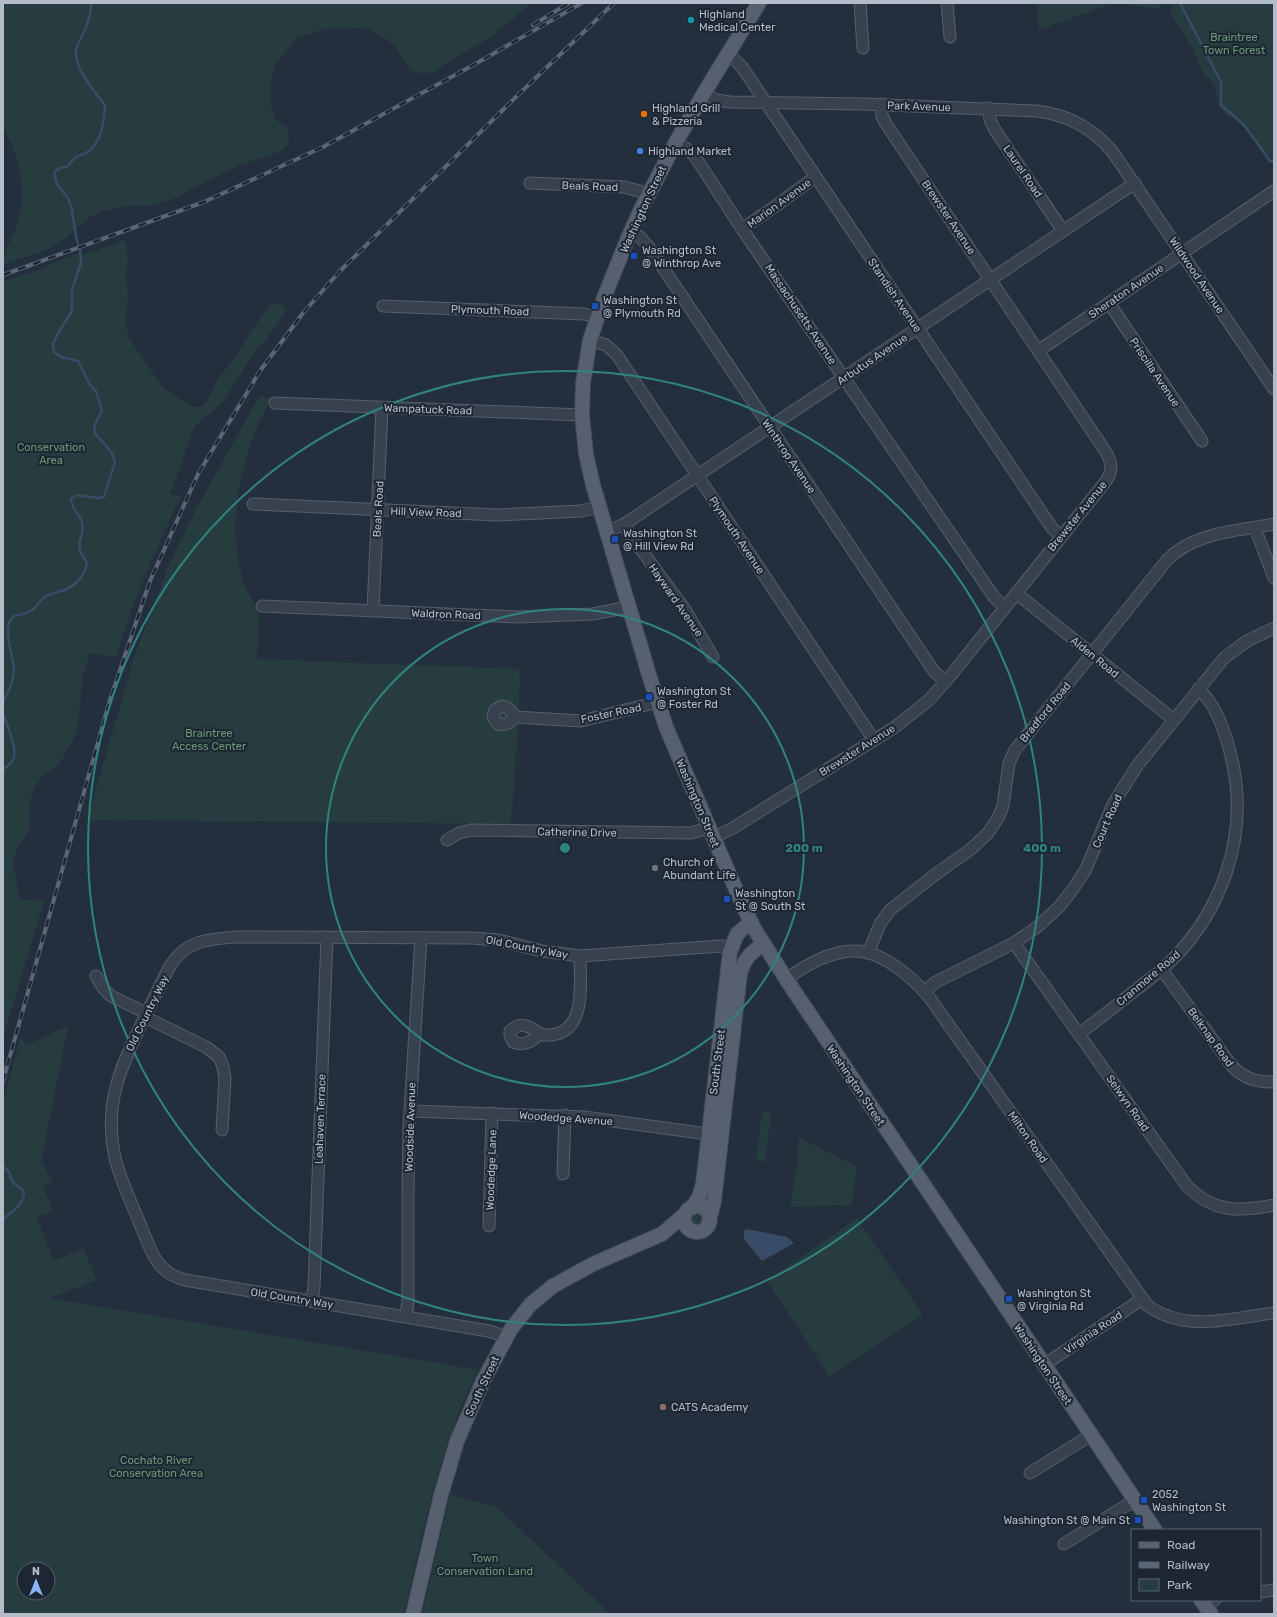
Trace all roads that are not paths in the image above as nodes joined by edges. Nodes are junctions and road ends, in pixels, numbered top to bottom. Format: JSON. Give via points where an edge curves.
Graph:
{"nodes":[{"id":1,"x":759,"y":3,"type":"edge"},
{"id":2,"x":860,"y":3,"type":"edge"},
{"id":3,"x":947,"y":3,"type":"edge"},
{"id":4,"x":950,"y":37,"type":"dead end"},
{"id":5,"x":863,"y":48,"type":"dead end"},
{"id":6,"x":728,"y":53,"type":"junction"},
{"id":7,"x":704,"y":93,"type":"junction"},
{"id":8,"x":767,"y":103,"type":"junction"},
{"id":9,"x":881,"y":104,"type":"junction"},
{"id":10,"x":989,"y":108,"type":"junction"},
{"id":11,"x":676,"y":142,"type":"junction"},
{"id":12,"x":1120,"y":160,"type":"joint"},
{"id":13,"x":815,"y":176,"type":"junction"},
{"id":14,"x":1135,"y":182,"type":"junction"},
{"id":15,"x":530,"y":183,"type":"dead end"},
{"id":16,"x":1274,"y":192,"type":"edge"},
{"id":17,"x":648,"y":195,"type":"junction"},
{"id":18,"x":742,"y":229,"type":"junction"},
{"id":19,"x":1063,"y":231,"type":"junction"},
{"id":20,"x":631,"y":233,"type":"junction"},
{"id":21,"x":1183,"y":253,"type":"junction"},
{"id":22,"x":990,"y":279,"type":"junction"},
{"id":23,"x":1109,"y":303,"type":"junction"},
{"id":24,"x":383,"y":306,"type":"dead end"},
{"id":25,"x":597,"y":317,"type":"junction"},
{"id":26,"x":918,"y":328,"type":"junction"},
{"id":27,"x":590,"y":340,"type":"junction"},
{"id":28,"x":1038,"y":351,"type":"junction"},
{"id":29,"x":844,"y":377,"type":"junction"},
{"id":30,"x":1274,"y":389,"type":"edge"},
{"id":31,"x":275,"y":403,"type":"dead end"},
{"id":32,"x":382,"y":408,"type":"junction"},
{"id":33,"x":582,"y":415,"type":"junction"},
{"id":34,"x":769,"y":427,"type":"junction"},
{"id":35,"x":1202,"y":441,"type":"dead end"},
{"id":36,"x":697,"y":476,"type":"junction"},
{"id":37,"x":253,"y":504,"type":"dead end"},
{"id":38,"x":600,"y":507,"type":"junction"},
{"id":39,"x":378,"y":510,"type":"junction"},
{"id":40,"x":1274,"y":524,"type":"edge"},
{"id":41,"x":623,"y":525,"type":"junction"},
{"id":42,"x":1255,"y":528,"type":"junction"},
{"id":43,"x":607,"y":531,"type":"junction"},
{"id":44,"x":1061,"y":537,"type":"junction"},
{"id":45,"x":1274,"y":578,"type":"edge"},
{"id":46,"x":1016,"y":593,"type":"junction"},
{"id":47,"x":262,"y":606,"type":"dead end"},
{"id":48,"x":629,"y":607,"type":"junction"},
{"id":49,"x":1004,"y":607,"type":"junction"},
{"id":50,"x":373,"y":611,"type":"junction"},
{"id":51,"x":1274,"y":628,"type":"edge"},
{"id":52,"x":1092,"y":654,"type":"junction"},
{"id":53,"x":713,"y":657,"type":"dead end"},
{"id":54,"x":945,"y":682,"type":"junction"},
{"id":55,"x":1198,"y":689,"type":"junction"},
{"id":56,"x":658,"y":702,"type":"junction"},
{"id":57,"x":515,"y":717,"type":"dead end"},
{"id":58,"x":1174,"y":720,"type":"junction"},
{"id":59,"x":874,"y":740,"type":"junction"},
{"id":60,"x":711,"y":833,"type":"junction"},
{"id":61,"x":447,"y":840,"type":"dead end"},
{"id":62,"x":751,"y":922,"type":"junction"},
{"id":63,"x":327,"y":937,"type":"junction"},
{"id":64,"x":421,"y":938,"type":"junction"},
{"id":65,"x":1014,"y":943,"type":"junction"},
{"id":66,"x":764,"y":944,"type":"junction"},
{"id":67,"x":731,"y":947,"type":"junction"},
{"id":68,"x":868,"y":953,"type":"junction"},
{"id":69,"x":580,"y":956,"type":"junction"},
{"id":70,"x":1162,"y":970,"type":"junction"},
{"id":71,"x":96,"y":976,"type":"dead end"},
{"id":72,"x":786,"y":979,"type":"junction"},
{"id":73,"x":924,"y":991,"type":"junction"},
{"id":74,"x":146,"y":1015,"type":"junction"},
{"id":75,"x":540,"y":1034,"type":"dead end"},
{"id":76,"x":1080,"y":1034,"type":"junction"},
{"id":77,"x":1274,"y":1082,"type":"edge"},
{"id":78,"x":410,"y":1111,"type":"junction"},
{"id":79,"x":492,"y":1113,"type":"junction"},
{"id":80,"x":565,"y":1115,"type":"junction"},
{"id":81,"x":222,"y":1130,"type":"dead end"},
{"id":82,"x":715,"y":1135,"type":"junction"},
{"id":83,"x":563,"y":1174,"type":"dead end"},
{"id":84,"x":1274,"y":1206,"type":"edge"},
{"id":85,"x":688,"y":1211,"type":"junction"},
{"id":86,"x":709,"y":1221,"type":"junction"},
{"id":87,"x":489,"y":1226,"type":"dead end"},
{"id":88,"x":696,"y":1232,"type":"junction"},
{"id":89,"x":656,"y":1237,"type":"junction"},
{"id":90,"x":1142,"y":1299,"type":"junction"},
{"id":91,"x":312,"y":1301,"type":"junction"},
{"id":92,"x":1274,"y":1313,"type":"edge"},
{"id":93,"x":406,"y":1316,"type":"junction"},
{"id":94,"x":506,"y":1337,"type":"junction"},
{"id":95,"x":1044,"y":1365,"type":"junction"},
{"id":96,"x":1091,"y":1435,"type":"junction"},
{"id":97,"x":1030,"y":1472,"type":"dead end"},
{"id":98,"x":1135,"y":1500,"type":"junction"},
{"id":99,"x":1154,"y":1529,"type":"edge"},
{"id":100,"x":1064,"y":1544,"type":"dead end"},
{"id":101,"x":1274,"y":1590,"type":"edge"},
{"id":102,"x":1261,"y":1592,"type":"edge"},
{"id":103,"x":413,"y":1614,"type":"edge"}],
"edges":[{"from":1,"to":6,"type":"main road","name":"Washington Street"},
{"from":2,"to":5,"type":"street"},
{"from":3,"to":4,"type":"street"},
{"from":6,"to":7,"type":"main road","name":"Washington Street"},
{"from":6,"to":8,"type":"street","name":"Standish Avenue","via":[[742,67]]},
{"from":7,"to":8,"type":"street","name":"Park Avenue","via":[[725,102]]},
{"from":7,"to":11,"type":"main road","name":"Washington Street"},
{"from":8,"to":9,"type":"street","name":"Park Avenue"},
{"from":8,"to":13,"type":"street","name":"Standish Avenue"},
{"from":9,"to":10,"type":"street","name":"Park Avenue"},
{"from":9,"to":22,"type":"street","name":"Brewster Avenue","via":[[886,124]]},
{"from":10,"to":12,"type":"street","name":"Park Avenue","via":[[1043,112],[1068,118],[1097,136]]},
{"from":10,"to":19,"type":"street","name":"Laurel Road","via":[[993,126]]},
{"from":11,"to":17,"type":"main road","name":"Washington Street"},
{"from":11,"to":18,"type":"street","name":"Massachusetts Avenue","via":[[694,155]]},
{"from":12,"to":14,"type":"street","name":"Wildwood Avenue"},
{"from":13,"to":18,"type":"street","name":"Marion Avenue"},
{"from":13,"to":26,"type":"street","name":"Standish Avenue"},
{"from":14,"to":19,"type":"street","name":"Arbutus Avenue"},
{"from":14,"to":21,"type":"street","name":"Wildwood Avenue"},
{"from":15,"to":17,"type":"street","name":"Beals Road","via":[[624,187]]},
{"from":16,"to":21,"type":"street","name":"Sheraton Avenue"},
{"from":17,"to":20,"type":"main road","name":"Washington Street"},
{"from":18,"to":29,"type":"street","name":"Massachusetts Avenue"},
{"from":19,"to":22,"type":"street","name":"Arbutus Avenue"},
{"from":20,"to":25,"type":"main road","name":"Washington Street"},
{"from":20,"to":34,"type":"street","name":"Winthrop Avenue","via":[[640,237],[649,247]]},
{"from":21,"to":23,"type":"street","name":"Sheraton Avenue"},
{"from":21,"to":30,"type":"street","name":"Wildwood Avenue"},
{"from":22,"to":26,"type":"street","name":"Arbutus Avenue"},
{"from":22,"to":28,"type":"street","name":"Brewster Avenue"},
{"from":23,"to":28,"type":"street","name":"Sheraton Avenue"},
{"from":23,"to":35,"type":"street","name":"Priscilla Avenue"},
{"from":24,"to":25,"type":"street","name":"Plymouth Road","via":[[579,314]]},
{"from":25,"to":27,"type":"main road","name":"Washington Street"},
{"from":26,"to":29,"type":"street","name":"Arbutus Avenue"},
{"from":26,"to":44,"type":"street","name":"Standish Avenue","via":[[1052,528]]},
{"from":27,"to":33,"type":"main road","name":"Washington Street","via":[[582,383]]},
{"from":27,"to":36,"type":"street","name":"Plymouth Avenue","via":[[606,346],[617,355]]},
{"from":28,"to":44,"type":"street","name":"Brewster Avenue","via":[[1106,452],[1111,464],[1111,473],[1106,481]]},
{"from":29,"to":34,"type":"street","name":"Arbutus Avenue"},
{"from":29,"to":49,"type":"street","name":"Massachusetts Avenue","via":[[994,597]]},
{"from":31,"to":32,"type":"street","name":"Wampatuck Road"},
{"from":32,"to":33,"type":"street","name":"Wampatuck Road"},
{"from":32,"to":39,"type":"street","name":"Beals Road"},
{"from":33,"to":38,"type":"main road","name":"Washington Street","via":[[586,454]]},
{"from":34,"to":36,"type":"street","name":"Arbutus Avenue"},
{"from":34,"to":54,"type":"street","name":"Winthrop Avenue","via":[[933,670]]},
{"from":36,"to":41,"type":"street","name":"Arbutus Avenue"},
{"from":36,"to":59,"type":"street","name":"Plymouth Avenue"},
{"from":37,"to":39,"type":"street","name":"Hill View Road"},
{"from":38,"to":39,"type":"street","name":"Hill View Road","via":[[581,511],[506,514]]},
{"from":38,"to":43,"type":"main road","name":"Washington Street"},
{"from":39,"to":50,"type":"street","name":"Beals Road"},
{"from":40,"to":42,"type":"street","name":"Bradford Road"},
{"from":41,"to":43,"type":"street","name":"Arbutus Avenue"},
{"from":41,"to":53,"type":"street","name":"Hayward Avenue","via":[[686,610]]},
{"from":42,"to":45,"type":"street"},
{"from":42,"to":52,"type":"street","name":"Bradford Road","via":[[1202,538],[1176,550]]},
{"from":43,"to":48,"type":"main road","name":"Washington Street"},
{"from":44,"to":46,"type":"street","name":"Brewster Avenue"},
{"from":46,"to":49,"type":"street","name":"Brewster Avenue"},
{"from":46,"to":52,"type":"street","name":"Alden Road"},
{"from":47,"to":50,"type":"street","name":"Waldron Road"},
{"from":48,"to":50,"type":"street","name":"Waldron Road","via":[[600,613],[554,616],[478,616]]},
{"from":48,"to":56,"type":"main road","name":"Washington Street"},
{"from":49,"to":54,"type":"street","name":"Brewster Avenue"},
{"from":51,"to":55,"type":"street","name":"Court Road","via":[[1247,641],[1230,653]]},
{"from":52,"to":58,"type":"street","name":"Alden Road"},
{"from":52,"to":68,"type":"street","name":"Bradford Road","via":[[1015,750],[1009,763],[1003,806],[988,833],[971,849],[890,910],[883,918]]},
{"from":54,"to":59,"type":"street","name":"Brewster Avenue","via":[[922,706]]},
{"from":55,"to":58,"type":"street","name":"Court Road"},
{"from":55,"to":70,"type":"street","name":"Cranmore Road","via":[[1213,707],[1230,754],[1237,795],[1236,833],[1226,875],[1213,906],[1188,942]]},
{"from":56,"to":57,"type":"street","name":"Foster Road","via":[[581,721]]},
{"from":56,"to":60,"type":"main road","name":"Washington Street"},
{"from":58,"to":65,"type":"street","name":"Court Road","via":[[1120,790],[1089,863],[1073,889],[1049,918]]},
{"from":59,"to":60,"type":"street","name":"Brewster Avenue","via":[[733,828]]},
{"from":60,"to":61,"type":"street","name":"Catherine Drive","via":[[471,830]]},
{"from":60,"to":62,"type":"main road","name":"Washington Street"},
{"from":62,"to":66,"type":"main road","name":"Washington Street"},
{"from":62,"to":67,"type":"main road","name":"South Street","via":[[737,934]]},
{"from":63,"to":64,"type":"street","name":"Old Country Way"},
{"from":63,"to":74,"type":"street","name":"Old Country Way","via":[[237,937],[209,939],[194,944],[182,951],[172,964]]},
{"from":63,"to":91,"type":"street","name":"Leahaven Terrace"},
{"from":64,"to":69,"type":"street","name":"Old Country Way","via":[[494,939],[542,951]]},
{"from":64,"to":78,"type":"street","name":"Woodside Avenue"},
{"from":65,"to":73,"type":"street","name":"Court Road","via":[[936,982]]},
{"from":65,"to":76,"type":"street","name":"Selwyn Road"},
{"from":66,"to":72,"type":"main road","name":"Washington Street"},
{"from":66,"to":82,"type":"main road","name":"South Street","via":[[748,956],[740,974]]},
{"from":67,"to":69,"type":"street","name":"Old Country Way"},
{"from":67,"to":82,"type":"main road","name":"South Street"},
{"from":68,"to":72,"type":"street","name":"Milton Road","via":[[849,951],[830,956],[806,966]]},
{"from":68,"to":73,"type":"street","name":"Milton Road","via":[[894,966]]},
{"from":69,"to":75,"type":"street","via":[[581,992],[576,1015],[570,1025],[562,1031]]},
{"from":70,"to":76,"type":"street","name":"Cranmore Road"},
{"from":70,"to":77,"type":"street","name":"Belknap Road","via":[[1235,1070],[1249,1079]]},
{"from":71,"to":74,"type":"street","via":[[111,996]]},
{"from":72,"to":95,"type":"main road","name":"Washington Street"},
{"from":73,"to":90,"type":"street","name":"Milton Road"},
{"from":74,"to":81,"type":"street","via":[[206,1047],[219,1058],[225,1078]]},
{"from":74,"to":91,"type":"street","name":"Old Country Way","via":[[117,1080],[113,1099],[112,1131],[120,1174],[156,1260],[165,1272],[180,1278]]},
{"from":76,"to":84,"type":"street","name":"Selwyn Road","via":[[1192,1191],[1208,1202],[1229,1209],[1252,1210]]},
{"from":78,"to":79,"type":"street","name":"Woodedge Avenue"},
{"from":78,"to":93,"type":"street","name":"Woodside Avenue"},
{"from":79,"to":80,"type":"street","name":"Woodedge Avenue"},
{"from":79,"to":87,"type":"street","name":"Woodedge Lane"},
{"from":80,"to":82,"type":"street","name":"Woodedge Avenue"},
{"from":80,"to":83,"type":"street"},
{"from":82,"to":85,"type":"main road","name":"South Street","via":[[701,1193],[697,1202]]},
{"from":82,"to":86,"type":"main road","name":"South Street","via":[[713,1208]]},
{"from":85,"to":86,"type":"main road","via":[[698,1207],[704,1209]]},
{"from":85,"to":88,"type":"main road","via":[[685,1226]]},
{"from":85,"to":89,"type":"main road","name":"South Street"},
{"from":86,"to":88,"type":"main road","via":[[704,1230]]},
{"from":88,"to":89,"type":"main road","name":"South Street"},
{"from":89,"to":94,"type":"main road","name":"South Street","via":[[593,1264],[553,1286],[531,1304]]},
{"from":90,"to":92,"type":"street","name":"Milton Road","via":[[1148,1306],[1164,1315],[1189,1322]]},
{"from":90,"to":95,"type":"street","name":"Virginia Road"},
{"from":91,"to":93,"type":"street","name":"Old Country Way"},
{"from":93,"to":94,"type":"street","name":"Old Country Way","via":[[489,1331]]},
{"from":94,"to":103,"type":"main road","name":"South Street","via":[[481,1385],[454,1451]]},
{"from":95,"to":96,"type":"main road","name":"Washington Street"},
{"from":96,"to":97,"type":"street"},
{"from":96,"to":98,"type":"main road","name":"Washington Street"},
{"from":98,"to":99,"type":"main road","name":"Washington Street"},
{"from":98,"to":100,"type":"street"},
{"from":101,"to":102,"type":"street"}]}
